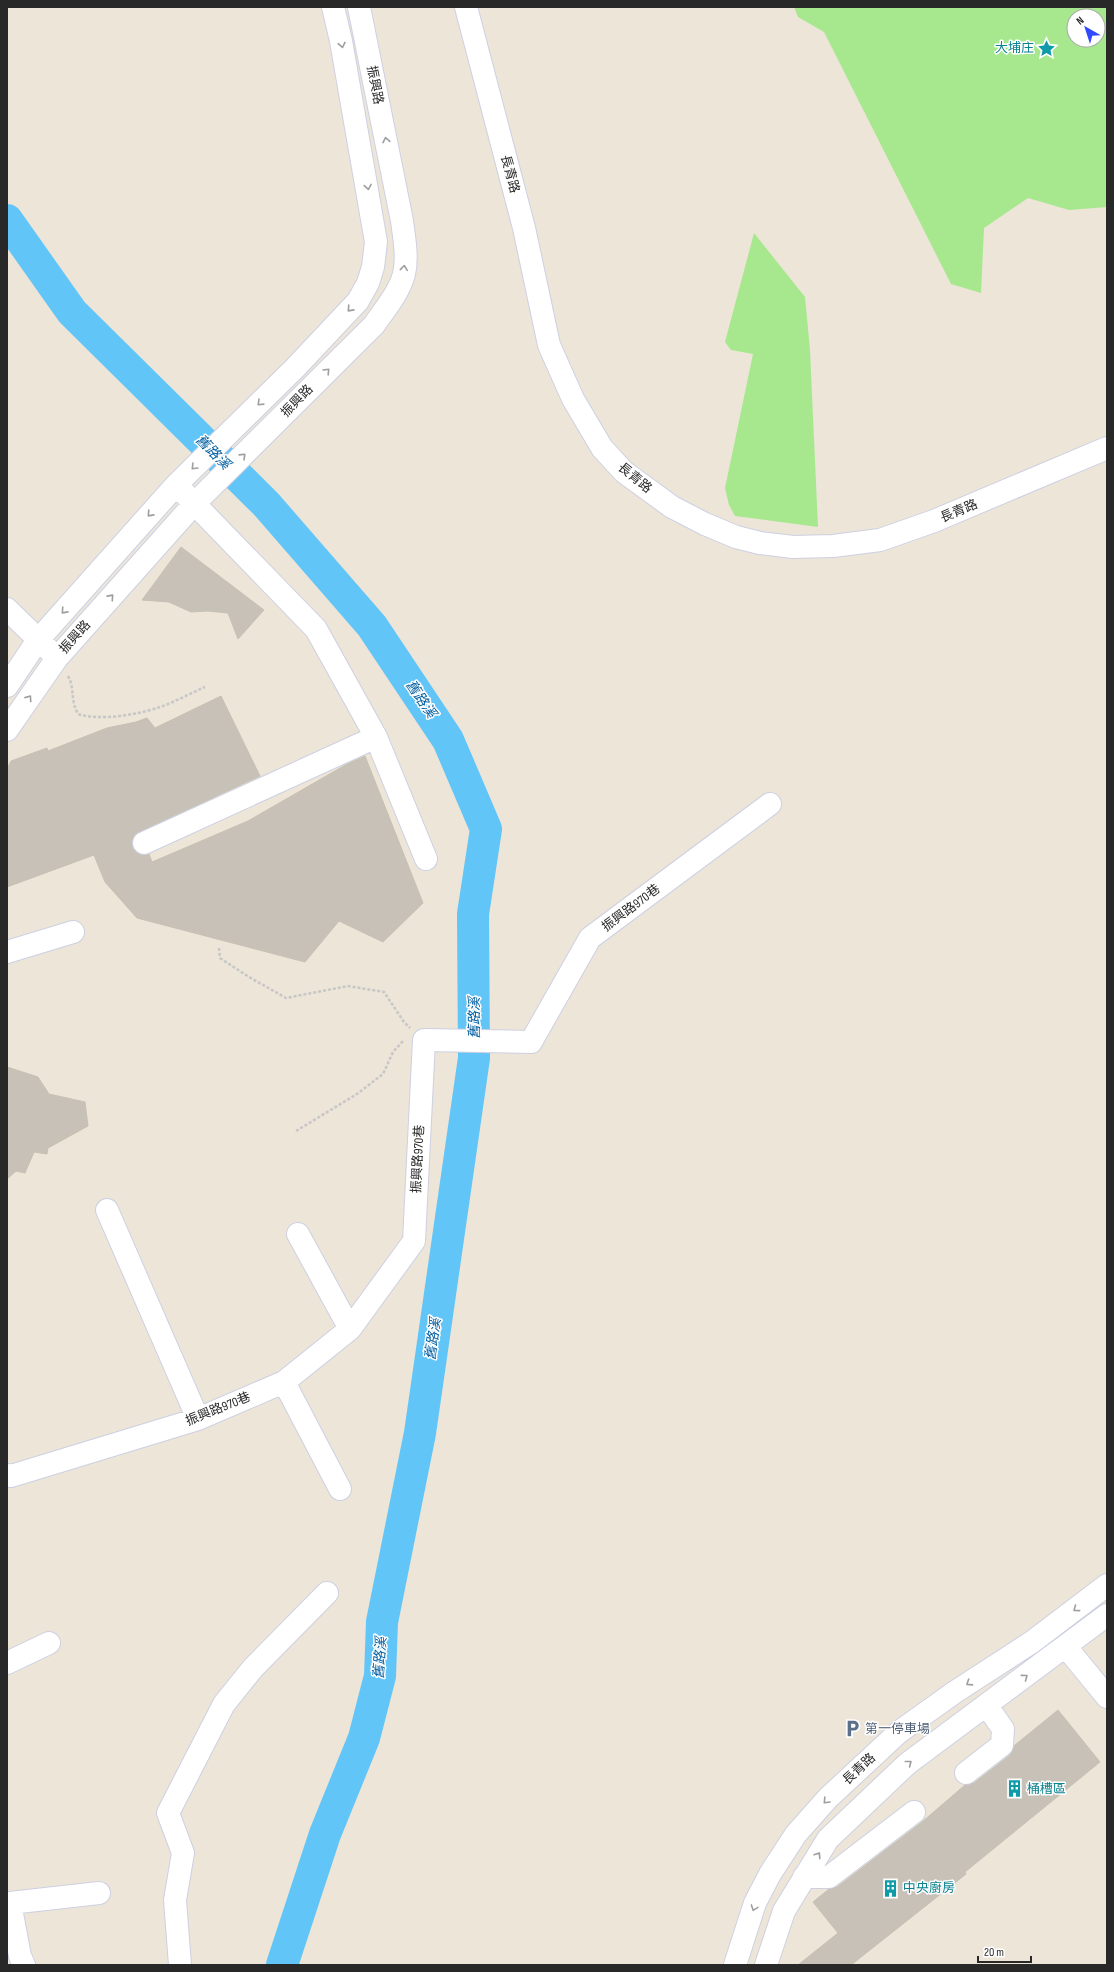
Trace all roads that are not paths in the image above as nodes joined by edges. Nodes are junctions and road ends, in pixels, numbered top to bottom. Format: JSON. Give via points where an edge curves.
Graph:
{"nodes":[{"id":1,"x":333,"y":7,"type":"edge"},
{"id":2,"x":359,"y":7,"type":"edge"},
{"id":3,"x":466,"y":7,"type":"edge"},
{"id":4,"x":1107,"y":448,"type":"edge"},
{"id":5,"x":176,"y":485,"type":"junction"},
{"id":6,"x":195,"y":503,"type":"junction"},
{"id":7,"x":7,"y":609,"type":"edge"},
{"id":8,"x":38,"y":640,"type":"junction"},
{"id":9,"x":57,"y":658,"type":"junction"},
{"id":10,"x":7,"y":686,"type":"edge"},
{"id":11,"x":7,"y":730,"type":"edge"},
{"id":12,"x":376,"y":737,"type":"junction"},
{"id":13,"x":770,"y":804,"type":"dead end"},
{"id":14,"x":144,"y":843,"type":"dead end"},
{"id":15,"x":426,"y":859,"type":"dead end"},
{"id":16,"x":73,"y":932,"type":"dead end"},
{"id":17,"x":7,"y":952,"type":"edge"},
{"id":18,"x":107,"y":1210,"type":"dead end"},
{"id":19,"x":298,"y":1234,"type":"dead end"},
{"id":20,"x":350,"y":1329,"type":"junction"},
{"id":21,"x":284,"y":1382,"type":"junction"},
{"id":22,"x":198,"y":1419,"type":"junction"},
{"id":23,"x":7,"y":1475,"type":"edge"},
{"id":24,"x":340,"y":1488,"type":"dead end"},
{"id":25,"x":1107,"y":1585,"type":"edge"},
{"id":26,"x":327,"y":1592,"type":"dead end"},
{"id":27,"x":1107,"y":1615,"type":"edge"},
{"id":28,"x":50,"y":1642,"type":"dead end"},
{"id":29,"x":1066,"y":1647,"type":"junction"},
{"id":30,"x":7,"y":1663,"type":"edge"},
{"id":31,"x":1107,"y":1697,"type":"edge"},
{"id":32,"x":987,"y":1706,"type":"junction"},
{"id":33,"x":868,"y":1760,"type":"junction"},
{"id":34,"x":966,"y":1773,"type":"dead end"},
{"id":35,"x":886,"y":1783,"type":"junction"},
{"id":36,"x":914,"y":1812,"type":"dead end"},
{"id":37,"x":804,"y":1877,"type":"junction"},
{"id":38,"x":99,"y":1893,"type":"dead end"},
{"id":39,"x":9,"y":1903,"type":"edge"},
{"id":40,"x":24,"y":1965,"type":"edge"},
{"id":41,"x":180,"y":1965,"type":"edge"},
{"id":42,"x":735,"y":1965,"type":"edge"},
{"id":43,"x":766,"y":1965,"type":"edge"}],
"edges":[{"from":1,"to":5,"type":"street","name":"振興路","one_way":true,"via":[[376,242],[368,283],[358,301],[295,368]]},
{"from":6,"to":2,"type":"street","name":"振興路","one_way":true,"via":[[374,324],[394,297],[404,273],[402,221]]},
{"from":3,"to":4,"type":"street","name":"長青路","via":[[524,228],[550,346],[573,399],[602,448],[624,472],[672,507],[736,537],[760,543],[793,547],[833,546],[880,540],[934,521]]},
{"from":5,"to":6,"type":"street"},
{"from":5,"to":8,"type":"street","name":"振興路","one_way":true},
{"from":9,"to":6,"type":"street","name":"振興路","one_way":true},
{"from":6,"to":12,"type":"street","via":[[316,629]]},
{"from":7,"to":8,"type":"street"},
{"from":8,"to":9,"type":"street"},
{"from":8,"to":10,"type":"street","name":"振興路"},
{"from":11,"to":9,"type":"street","name":"振興路","one_way":true},
{"from":12,"to":14,"type":"street"},
{"from":12,"to":15,"type":"street"},
{"from":13,"to":20,"type":"street","name":"振興路970巷","via":[[590,938],[531,1042],[418,1035],[414,1241]]},
{"from":16,"to":17,"type":"street"},
{"from":18,"to":22,"type":"street"},
{"from":19,"to":20,"type":"street"},
{"from":20,"to":21,"type":"street","name":"振興路970巷"},
{"from":21,"to":22,"type":"street","name":"振興路970巷"},
{"from":21,"to":24,"type":"street"},
{"from":22,"to":23,"type":"street","name":"振興路970巷","via":[[11,1476]]},
{"from":25,"to":33,"type":"street","name":"長青路","one_way":true,"via":[[1032,1642],[955,1692],[900,1732]]},
{"from":26,"to":41,"type":"street","via":[[253,1668],[224,1704],[168,1813],[184,1853],[175,1900]]},
{"from":27,"to":29,"type":"street"},
{"from":28,"to":30,"type":"street"},
{"from":29,"to":31,"type":"street"},
{"from":32,"to":29,"type":"street","one_way":true},
{"from":32,"to":34,"type":"street","via":[[1002,1729],[1002,1745]]},
{"from":35,"to":32,"type":"street","one_way":true,"via":[[907,1764]]},
{"from":33,"to":35,"type":"street"},
{"from":33,"to":42,"type":"street","name":"長青路","one_way":true,"via":[[828,1798],[796,1834],[770,1874],[755,1903]]},
{"from":37,"to":35,"type":"street","one_way":true,"via":[[828,1839]]},
{"from":36,"to":37,"type":"street","via":[[829,1877]]},
{"from":37,"to":43,"type":"street","via":[[784,1911]]},
{"from":38,"to":39,"type":"street"},
{"from":39,"to":40,"type":"street"}]}
